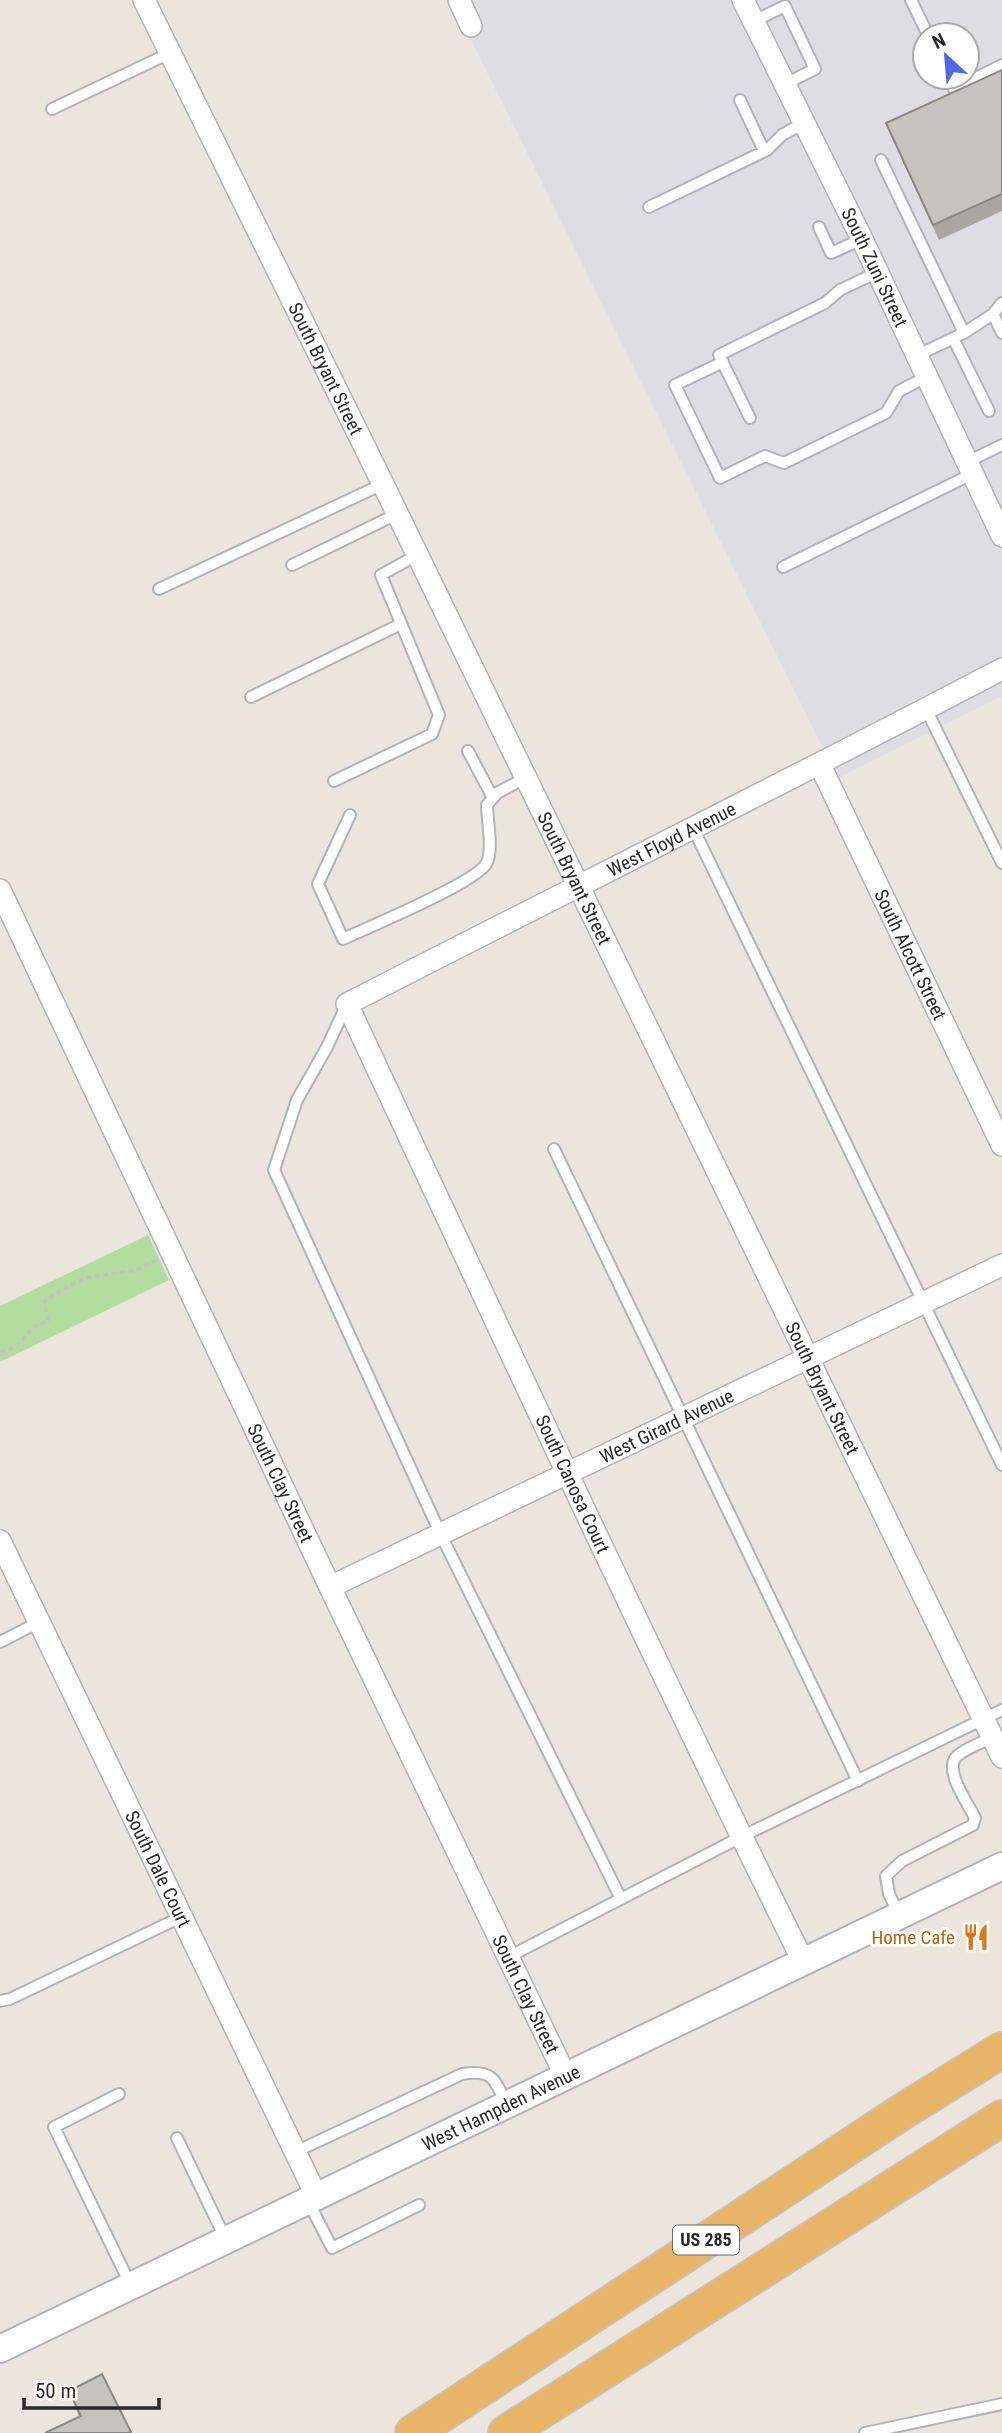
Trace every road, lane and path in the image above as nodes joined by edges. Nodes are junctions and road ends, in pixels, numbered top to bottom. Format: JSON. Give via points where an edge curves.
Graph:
{"nodes":[{"id":1,"x":144,"y":0,"type":"edge"},
{"id":2,"x":458,"y":0,"type":"edge"},
{"id":3,"x":743,"y":0,"type":"edge"},
{"id":4,"x":911,"y":0,"type":"edge"},
{"id":5,"x":754,"y":21,"type":"junction"},
{"id":6,"x":921,"y":21,"type":"edge"},
{"id":7,"x":471,"y":26,"type":"dead end"},
{"id":8,"x":170,"y":52,"type":"junction"},
{"id":9,"x":1002,"y":65,"type":"edge"},
{"id":10,"x":981,"y":76,"type":"edge"},
{"id":11,"x":785,"y":84,"type":"junction"},
{"id":12,"x":740,"y":100,"type":"dead end"},
{"id":13,"x":52,"y":109,"type":"dead end"},
{"id":14,"x":804,"y":123,"type":"junction"},
{"id":15,"x":764,"y":151,"type":"junction"},
{"id":16,"x":881,"y":160,"type":"dead end"},
{"id":17,"x":649,"y":207,"type":"dead end"},
{"id":18,"x":820,"y":227,"type":"dead end"},
{"id":19,"x":862,"y":239,"type":"junction"},
{"id":20,"x":876,"y":273,"type":"junction"},
{"id":21,"x":1002,"y":303,"type":"edge"},
{"id":22,"x":993,"y":314,"type":"junction"},
{"id":23,"x":1002,"y":333,"type":"edge"},
{"id":24,"x":959,"y":336,"type":"junction"},
{"id":25,"x":916,"y":356,"type":"junction"},
{"id":26,"x":723,"y":362,"type":"junction"},
{"id":27,"x":926,"y":377,"type":"junction"},
{"id":28,"x":989,"y":411,"type":"dead end"},
{"id":29,"x":750,"y":418,"type":"dead end"},
{"id":30,"x":1002,"y":445,"type":"edge"},
{"id":31,"x":969,"y":468,"type":"junction"},
{"id":32,"x":383,"y":484,"type":"junction"},
{"id":33,"x":397,"y":514,"type":"junction"},
{"id":34,"x":1001,"y":533,"type":"edge"},
{"id":35,"x":417,"y":555,"type":"junction"},
{"id":36,"x":292,"y":565,"type":"dead end"},
{"id":37,"x":783,"y":567,"type":"dead end"},
{"id":38,"x":159,"y":589,"type":"dead end"},
{"id":39,"x":401,"y":624,"type":"junction"},
{"id":40,"x":1002,"y":669,"type":"edge"},
{"id":41,"x":251,"y":697,"type":"dead end"},
{"id":42,"x":926,"y":709,"type":"junction"},
{"id":43,"x":468,"y":751,"type":"dead end"},
{"id":44,"x":820,"y":765,"type":"junction"},
{"id":45,"x":525,"y":778,"type":"junction"},
{"id":46,"x":334,"y":781,"type":"dead end"},
{"id":47,"x":493,"y":798,"type":"junction"},
{"id":48,"x":349,"y":815,"type":"dead end"},
{"id":49,"x":694,"y":828,"type":"junction"},
{"id":50,"x":1002,"y":863,"type":"edge"},
{"id":51,"x":578,"y":886,"type":"junction"},
{"id":52,"x":0,"y":890,"type":"edge"},
{"id":53,"x":347,"y":1004,"type":"junction"},
{"id":54,"x":1002,"y":1145,"type":"edge"},
{"id":55,"x":554,"y":1149,"type":"dead end"},
{"id":56,"x":172,"y":1251,"type":"junction"},
{"id":57,"x":1002,"y":1265,"type":"edge"},
{"id":58,"x":923,"y":1302,"type":"junction"},
{"id":59,"x":0,"y":1352,"type":"edge"},
{"id":60,"x":807,"y":1356,"type":"junction"},
{"id":61,"x":684,"y":1418,"type":"junction"},
{"id":62,"x":1002,"y":1465,"type":"edge"},
{"id":63,"x":568,"y":1475,"type":"junction"},
{"id":64,"x":441,"y":1535,"type":"junction"},
{"id":65,"x":0,"y":1541,"type":"edge"},
{"id":66,"x":330,"y":1587,"type":"junction"},
{"id":67,"x":39,"y":1622,"type":"junction"},
{"id":68,"x":0,"y":1642,"type":"edge"},
{"id":69,"x":993,"y":1722,"type":"edge"},
{"id":70,"x":953,"y":1734,"type":"junction"},
{"id":71,"x":963,"y":1753,"type":"junction"},
{"id":72,"x":1002,"y":1757,"type":"edge"},
{"id":73,"x":858,"y":1781,"type":"junction"},
{"id":74,"x":741,"y":1837,"type":"junction"},
{"id":75,"x":1002,"y":1866,"type":"edge"},
{"id":76,"x":621,"y":1899,"type":"junction"},
{"id":77,"x":899,"y":1915,"type":"junction"},
{"id":78,"x":181,"y":1917,"type":"junction"},
{"id":79,"x":508,"y":1956,"type":"junction"},
{"id":80,"x":803,"y":1961,"type":"junction"},
{"id":81,"x":0,"y":2001,"type":"edge"},
{"id":82,"x":1002,"y":2050,"type":"edge"},
{"id":83,"x":565,"y":2075,"type":"junction"},
{"id":84,"x":119,"y":2094,"type":"dead end"},
{"id":85,"x":506,"y":2104,"type":"junction"},
{"id":86,"x":1002,"y":2118,"type":"edge"},
{"id":87,"x":1002,"y":2130,"type":"edge"},
{"id":88,"x":177,"y":2138,"type":"dead end"},
{"id":89,"x":295,"y":2152,"type":"junction"},
{"id":90,"x":929,"y":2165,"type":"junction"},
{"id":91,"x":312,"y":2199,"type":"junction"},
{"id":92,"x":419,"y":2205,"type":"dead end"},
{"id":93,"x":226,"y":2240,"type":"junction"},
{"id":94,"x":131,"y":2286,"type":"junction"},
{"id":95,"x":0,"y":2349,"type":"edge"},
{"id":96,"x":1002,"y":2404,"type":"edge"},
{"id":97,"x":413,"y":2433,"type":"edge"},
{"id":98,"x":506,"y":2433,"type":"edge"},
{"id":99,"x":865,"y":2433,"type":"edge"}],
"edges":[{"from":1,"to":8,"type":"street","name":"South Bryant Street"},
{"from":2,"to":7,"type":"street"},
{"from":3,"to":5,"type":"street","name":"South Zuni Street"},
{"from":4,"to":6,"type":"lane"},
{"from":5,"to":11,"type":"street","name":"South Zuni Street"},
{"from":5,"to":11,"type":"lane","via":[[785,6],[815,69]]},
{"from":8,"to":13,"type":"lane"},
{"from":8,"to":32,"type":"street","name":"South Bryant Street"},
{"from":9,"to":10,"type":"lane"},
{"from":11,"to":14,"type":"street","name":"South Zuni Street"},
{"from":12,"to":15,"type":"lane"},
{"from":14,"to":15,"type":"lane"},
{"from":14,"to":19,"type":"street","name":"South Zuni Street"},
{"from":15,"to":17,"type":"lane"},
{"from":16,"to":24,"type":"lane"},
{"from":18,"to":19,"type":"lane","via":[[831,253]]},
{"from":19,"to":20,"type":"street","name":"South Zuni Street"},
{"from":20,"to":25,"type":"street","name":"South Zuni Street"},
{"from":20,"to":26,"type":"lane","via":[[719,355]]},
{"from":21,"to":22,"type":"lane"},
{"from":22,"to":23,"type":"lane"},
{"from":22,"to":24,"type":"lane"},
{"from":24,"to":25,"type":"lane"},
{"from":24,"to":28,"type":"lane"},
{"from":25,"to":27,"type":"street","name":"South Zuni Street"},
{"from":26,"to":27,"type":"lane","via":[[675,385],[720,478],[765,456],[784,463],[886,414],[899,391]]},
{"from":26,"to":29,"type":"lane"},
{"from":27,"to":31,"type":"street","name":"South Zuni Street"},
{"from":30,"to":31,"type":"lane"},
{"from":31,"to":34,"type":"street","name":"South Zuni Street"},
{"from":31,"to":37,"type":"lane"},
{"from":32,"to":33,"type":"street","name":"South Bryant Street"},
{"from":32,"to":38,"type":"lane"},
{"from":33,"to":35,"type":"street","name":"South Bryant Street"},
{"from":33,"to":36,"type":"lane"},
{"from":35,"to":39,"type":"lane","via":[[381,575]]},
{"from":35,"to":45,"type":"street","name":"South Bryant Street"},
{"from":39,"to":41,"type":"lane"},
{"from":39,"to":46,"type":"lane","via":[[439,715],[432,734]]},
{"from":40,"to":42,"type":"street","name":"West Floyd Avenue"},
{"from":42,"to":44,"type":"street","name":"West Floyd Avenue"},
{"from":42,"to":50,"type":"lane"},
{"from":43,"to":47,"type":"lane"},
{"from":44,"to":49,"type":"street","name":"West Floyd Avenue"},
{"from":44,"to":54,"type":"street","name":"South Alcott Street"},
{"from":45,"to":47,"type":"lane"},
{"from":45,"to":51,"type":"street","name":"South Bryant Street"},
{"from":47,"to":48,"type":"lane","via":[[487,805],[491,851],[480,872],[343,939],[318,884]]},
{"from":49,"to":51,"type":"street","name":"West Floyd Avenue"},
{"from":49,"to":58,"type":"lane"},
{"from":51,"to":53,"type":"street","name":"West Floyd Avenue"},
{"from":51,"to":60,"type":"street","name":"South Bryant Street"},
{"from":52,"to":56,"type":"street","name":"South Clay Street"},
{"from":53,"to":63,"type":"street","name":"South Canosa Court"},
{"from":53,"to":64,"type":"lane","via":[[298,1100],[274,1170]]},
{"from":55,"to":61,"type":"lane"},
{"from":56,"to":59,"type":"path","via":[[136,1270],[85,1279],[61,1290],[44,1302],[49,1320]]},
{"from":56,"to":66,"type":"street","name":"South Clay Street"},
{"from":57,"to":58,"type":"street","name":"West Girard Avenue"},
{"from":58,"to":60,"type":"street","name":"West Girard Avenue"},
{"from":58,"to":62,"type":"lane"},
{"from":60,"to":61,"type":"street","name":"West Girard Avenue"},
{"from":60,"to":69,"type":"street","name":"South Bryant Street"},
{"from":61,"to":63,"type":"street","name":"West Girard Avenue"},
{"from":61,"to":73,"type":"lane"},
{"from":63,"to":64,"type":"street","name":"West Girard Avenue"},
{"from":63,"to":74,"type":"street","name":"South Canosa Court"},
{"from":64,"to":66,"type":"street","name":"West Girard Avenue"},
{"from":64,"to":76,"type":"lane"},
{"from":65,"to":67,"type":"street","name":"South Dale Court"},
{"from":66,"to":79,"type":"street","name":"South Clay Street"},
{"from":67,"to":68,"type":"lane"},
{"from":67,"to":78,"type":"street","name":"South Dale Court"},
{"from":69,"to":70,"type":"lane"},
{"from":69,"to":71,"type":"lane"},
{"from":69,"to":72,"type":"street","name":"South Bryant Street"},
{"from":70,"to":71,"type":"lane"},
{"from":70,"to":73,"type":"lane"},
{"from":71,"to":77,"type":"lane","via":[[952,1765],[953,1774],[975,1818],[973,1825],[892,1868],[887,1885]]},
{"from":73,"to":74,"type":"lane"},
{"from":74,"to":76,"type":"lane"},
{"from":74,"to":80,"type":"street","name":"South Canosa Court"},
{"from":75,"to":77,"type":"street","name":"West Hampden Avenue"},
{"from":76,"to":79,"type":"lane"},
{"from":77,"to":80,"type":"street","name":"West Hampden Avenue"},
{"from":78,"to":81,"type":"lane"},
{"from":78,"to":89,"type":"street","name":"South Dale Court"},
{"from":79,"to":83,"type":"street","name":"South Clay Street"},
{"from":80,"to":83,"type":"street","name":"West Hampden Avenue"},
{"from":82,"to":97,"type":"highway","number":"US 285"},
{"from":83,"to":85,"type":"street","name":"West Hampden Avenue"},
{"from":84,"to":94,"type":"lane","via":[[54,2127]]},
{"from":85,"to":89,"type":"lane","via":[[489,2074],[462,2074]]},
{"from":85,"to":91,"type":"street","name":"West Hampden Avenue"},
{"from":86,"to":90,"type":"highway","number":"US 285"},
{"from":87,"to":90,"type":"highway"},
{"from":88,"to":93,"type":"lane"},
{"from":89,"to":91,"type":"street","name":"South Dale Court"},
{"from":90,"to":98,"type":"highway","number":"US 285"},
{"from":91,"to":92,"type":"lane","via":[[332,2248]]},
{"from":91,"to":93,"type":"street","name":"West Hampden Avenue"},
{"from":93,"to":94,"type":"street","name":"West Hampden Avenue"},
{"from":94,"to":95,"type":"street","name":"West Hampden Avenue"},
{"from":96,"to":99,"type":"lane"}]}
